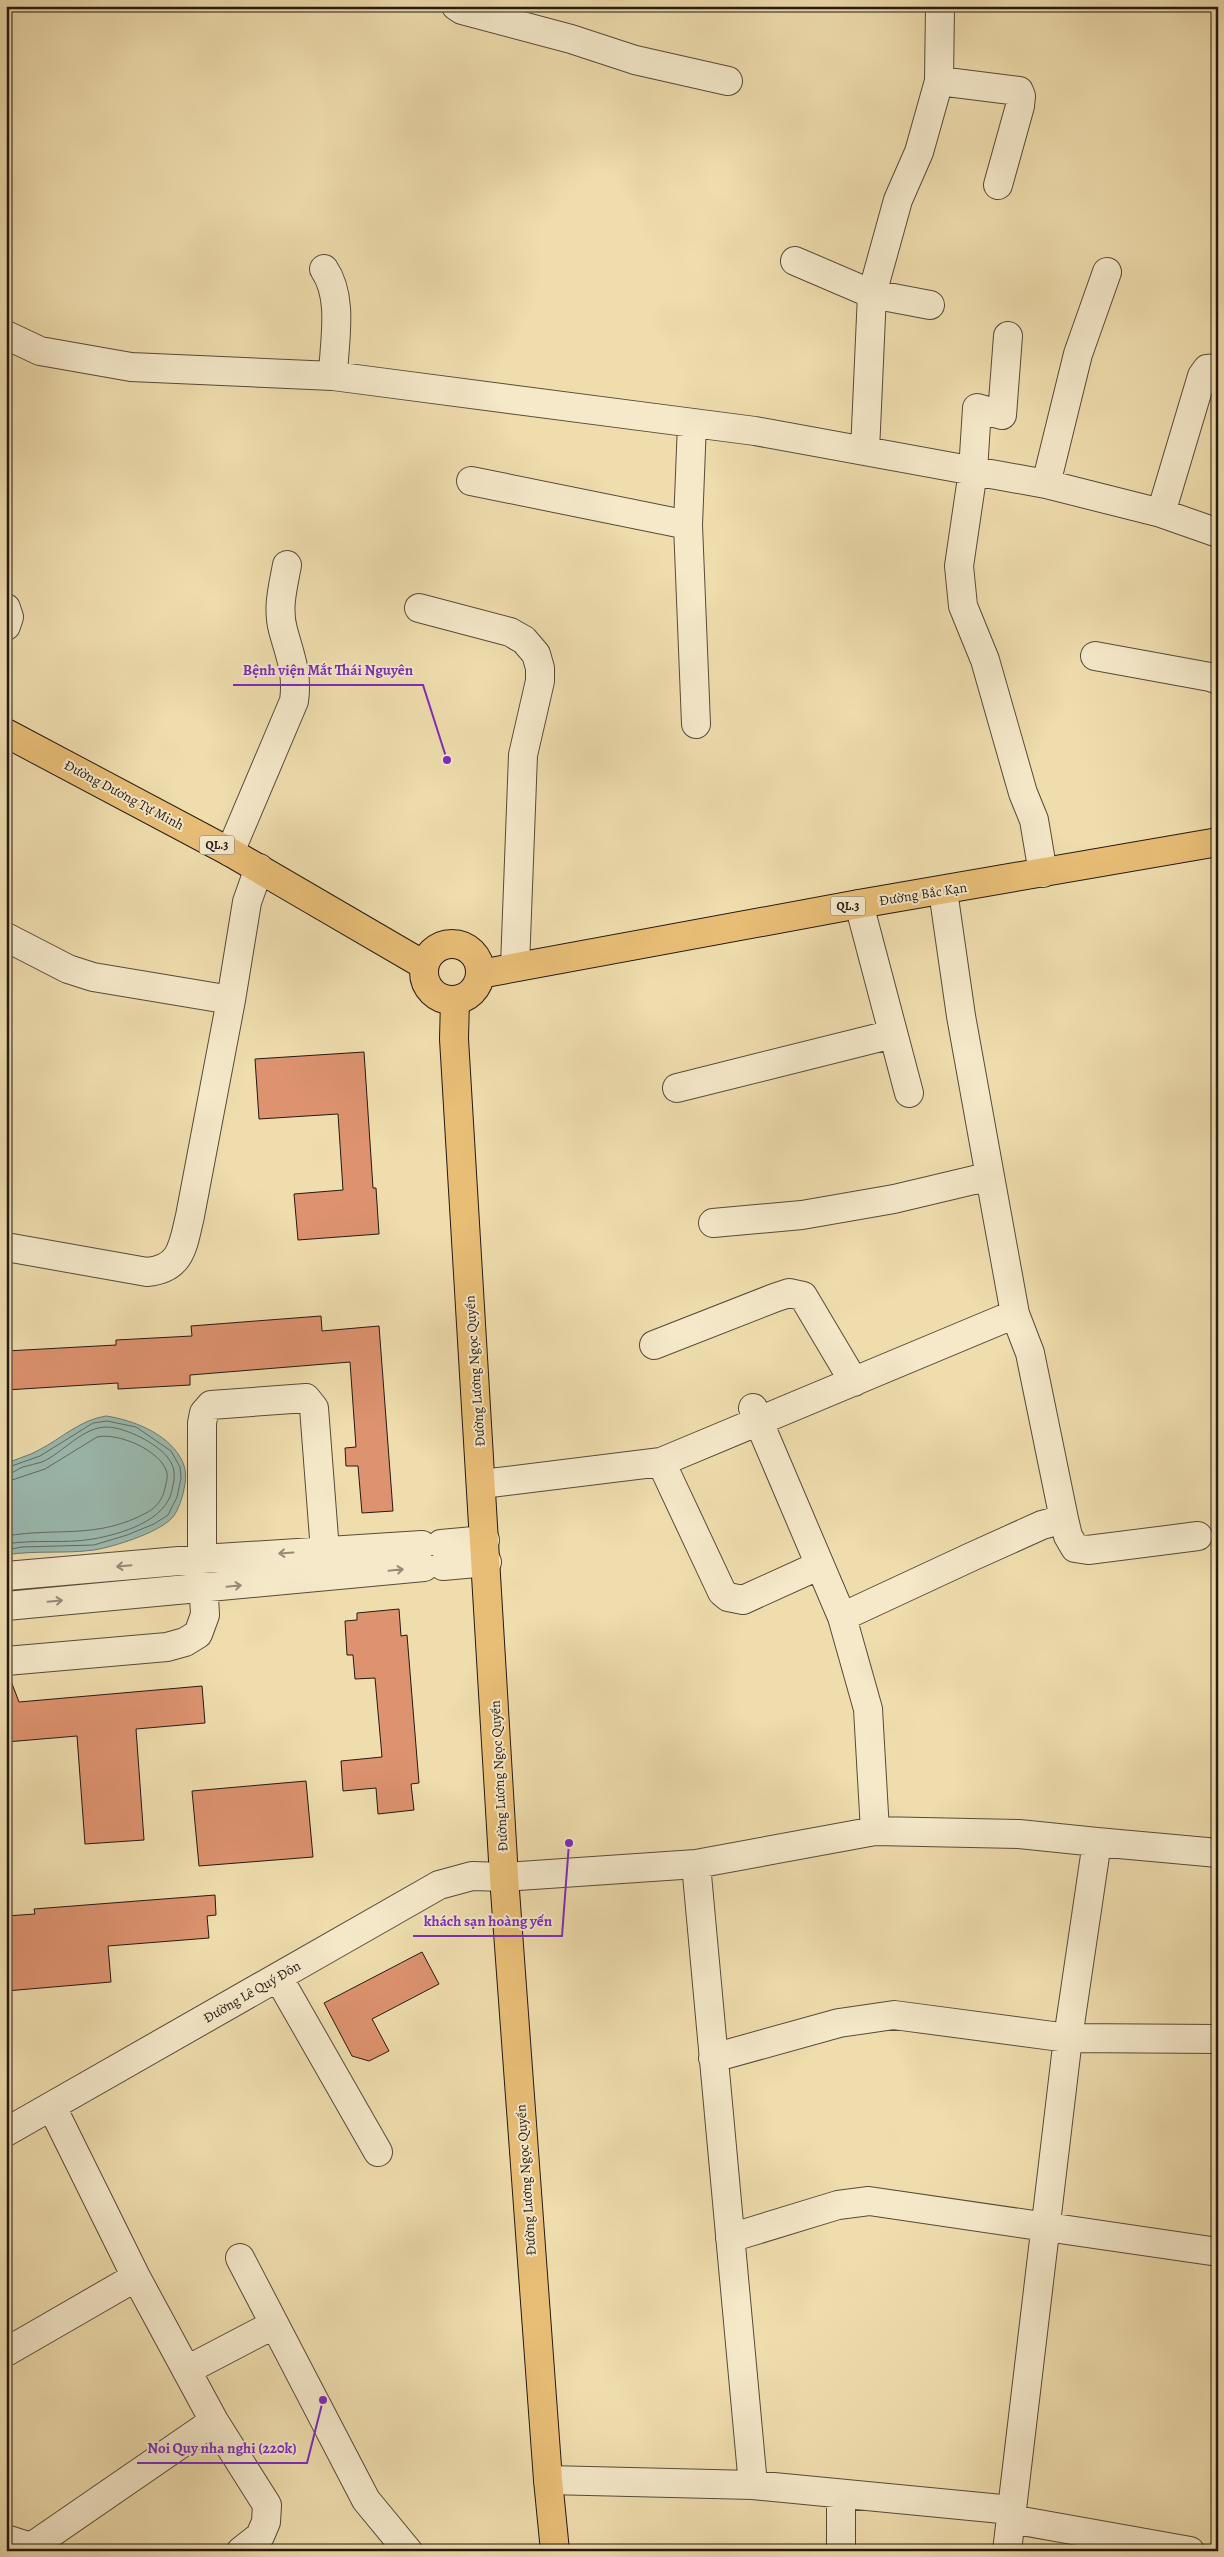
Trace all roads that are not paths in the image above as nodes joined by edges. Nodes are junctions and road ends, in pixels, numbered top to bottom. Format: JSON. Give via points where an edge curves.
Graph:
{"nodes":[{"id":1,"x":456,"y":6,"type":"edge"},
{"id":2,"x":940,"y":6,"type":"edge"},
{"id":3,"x":939,"y":80,"type":"junction"},
{"id":4,"x":728,"y":81,"type":"dead end"},
{"id":5,"x":998,"y":185,"type":"dead end"},
{"id":6,"x":795,"y":261,"type":"dead end"},
{"id":7,"x":324,"y":269,"type":"dead end"},
{"id":8,"x":1107,"y":272,"type":"dead end"},
{"id":9,"x":872,"y":294,"type":"junction"},
{"id":10,"x":930,"y":305,"type":"dead end"},
{"id":11,"x":1008,"y":336,"type":"dead end"},
{"id":12,"x":7,"y":338,"type":"edge"},
{"id":13,"x":1218,"y":368,"type":"edge"},
{"id":14,"x":333,"y":376,"type":"junction"},
{"id":15,"x":692,"y":423,"type":"junction"},
{"id":16,"x":865,"y":451,"type":"junction"},
{"id":17,"x":973,"y":471,"type":"junction"},
{"id":18,"x":471,"y":481,"type":"dead end"},
{"id":19,"x":1046,"y":484,"type":"junction"},
{"id":20,"x":1161,"y":513,"type":"junction"},
{"id":21,"x":688,"y":525,"type":"junction"},
{"id":22,"x":1218,"y":533,"type":"edge"},
{"id":23,"x":287,"y":565,"type":"dead end"},
{"id":24,"x":6,"y":608,"type":"edge"},
{"id":25,"x":420,"y":608,"type":"dead end"},
{"id":26,"x":6,"y":626,"type":"edge"},
{"id":27,"x":1095,"y":656,"type":"dead end"},
{"id":28,"x":1218,"y":680,"type":"edge"},
{"id":29,"x":696,"y":724,"type":"dead end"},
{"id":30,"x":6,"y":732,"type":"edge"},
{"id":31,"x":1218,"y":842,"type":"edge"},
{"id":32,"x":230,"y":852,"type":"junction"},
{"id":33,"x":259,"y":868,"type":"junction"},
{"id":34,"x":1043,"y":873,"type":"junction"},
{"id":35,"x":943,"y":891,"type":"junction"},
{"id":36,"x":859,"y":904,"type":"junction"},
{"id":37,"x":6,"y":937,"type":"edge"},
{"id":38,"x":424,"y":965,"type":"junction"},
{"id":39,"x":516,"y":966,"type":"junction"},
{"id":40,"x":480,"y":974,"type":"junction"},
{"id":41,"x":231,"y":1000,"type":"junction"},
{"id":42,"x":455,"y":1000,"type":"junction"},
{"id":43,"x":893,"y":1034,"type":"junction"},
{"id":44,"x":677,"y":1088,"type":"dead end"},
{"id":45,"x":909,"y":1093,"type":"dead end"},
{"id":46,"x":991,"y":1182,"type":"junction"},
{"id":47,"x":713,"y":1223,"type":"dead end"},
{"id":48,"x":6,"y":1248,"type":"edge"},
{"id":49,"x":1015,"y":1314,"type":"junction"},
{"id":50,"x":654,"y":1345,"type":"dead end"},
{"id":51,"x":854,"y":1382,"type":"junction"},
{"id":52,"x":756,"y":1415,"type":"junction"},
{"id":53,"x":661,"y":1462,"type":"junction"},
{"id":54,"x":482,"y":1484,"type":"junction"},
{"id":55,"x":1064,"y":1519,"type":"junction"},
{"id":56,"x":1198,"y":1536,"type":"dead end"},
{"id":57,"x":326,"y":1551,"type":"junction"},
{"id":58,"x":486,"y":1551,"type":"junction"},
{"id":59,"x":432,"y":1556,"type":"junction"},
{"id":60,"x":202,"y":1559,"type":"junction"},
{"id":61,"x":820,"y":1565,"type":"junction"},
{"id":62,"x":82,"y":1570,"type":"junction"},
{"id":63,"x":6,"y":1576,"type":"edge"},
{"id":64,"x":204,"y":1589,"type":"junction"},
{"id":65,"x":86,"y":1598,"type":"junction"},
{"id":66,"x":6,"y":1606,"type":"edge"},
{"id":67,"x":842,"y":1617,"type":"junction"},
{"id":68,"x":6,"y":1661,"type":"edge"},
{"id":69,"x":875,"y":1831,"type":"junction"},
{"id":70,"x":1097,"y":1842,"type":"junction"},
{"id":71,"x":1218,"y":1853,"type":"edge"},
{"id":72,"x":696,"y":1864,"type":"junction"},
{"id":73,"x":504,"y":1877,"type":"junction"},
{"id":74,"x":278,"y":1977,"type":"junction"},
{"id":75,"x":1068,"y":2038,"type":"junction"},
{"id":76,"x":1218,"y":2039,"type":"edge"},
{"id":77,"x":713,"y":2058,"type":"junction"},
{"id":78,"x":52,"y":2107,"type":"junction"},
{"id":79,"x":6,"y":2132,"type":"edge"},
{"id":80,"x":378,"y":2152,"type":"dead end"},
{"id":81,"x":1046,"y":2227,"type":"junction"},
{"id":82,"x":730,"y":2238,"type":"junction"},
{"id":83,"x":1218,"y":2252,"type":"edge"},
{"id":84,"x":240,"y":2258,"type":"dead end"},
{"id":85,"x":136,"y":2277,"type":"junction"},
{"id":86,"x":273,"y":2326,"type":"junction"},
{"id":87,"x":6,"y":2352,"type":"edge"},
{"id":88,"x":187,"y":2370,"type":"junction"},
{"id":89,"x":214,"y":2421,"type":"junction"},
{"id":90,"x":548,"y":2480,"type":"junction"},
{"id":91,"x":753,"y":2486,"type":"junction"},
{"id":92,"x":842,"y":2494,"type":"junction"},
{"id":93,"x":1012,"y":2514,"type":"junction"},
{"id":94,"x":27,"y":2545,"type":"edge"},
{"id":95,"x":241,"y":2551,"type":"edge"},
{"id":96,"x":408,"y":2551,"type":"edge"},
{"id":97,"x":555,"y":2551,"type":"edge"},
{"id":98,"x":841,"y":2551,"type":"edge"},
{"id":99,"x":1008,"y":2551,"type":"edge"},
{"id":100,"x":1190,"y":2551,"type":"edge"}],
"edges":[{"from":1,"to":4,"type":"street","via":[[635,60]]},
{"from":2,"to":3,"type":"street"},
{"from":3,"to":5,"type":"street","via":[[1018,91],[1021,96]]},
{"from":3,"to":9,"type":"street","via":[[919,152],[898,200]]},
{"from":6,"to":9,"type":"street"},
{"from":7,"to":14,"type":"street","via":[[332,280],[335,295]]},
{"from":8,"to":19,"type":"street","via":[[1078,354]]},
{"from":9,"to":10,"type":"street"},
{"from":9,"to":16,"type":"street"},
{"from":11,"to":17,"type":"street","via":[[1002,415],[977,408]]},
{"from":12,"to":14,"type":"street","via":[[40,351],[132,367]]},
{"from":13,"to":20,"type":"street","via":[[1207,369],[1202,376]]},
{"from":14,"to":15,"type":"street"},
{"from":15,"to":16,"type":"street"},
{"from":15,"to":21,"type":"street"},
{"from":16,"to":17,"type":"street"},
{"from":17,"to":19,"type":"street"},
{"from":17,"to":34,"type":"street","via":[[959,566],[963,606],[985,660],[1023,793],[1034,820]]},
{"from":18,"to":21,"type":"street"},
{"from":19,"to":20,"type":"street"},
{"from":20,"to":22,"type":"street"},
{"from":21,"to":29,"type":"street"},
{"from":23,"to":32,"type":"street","via":[[280,597],[281,619],[297,681],[294,701]]},
{"from":24,"to":26,"type":"street","via":[[9,617]]},
{"from":25,"to":39,"type":"street","via":[[510,632],[524,640],[536,654],[540,668],[523,755]]},
{"from":27,"to":28,"type":"street"},
{"from":30,"to":32,"type":"main road","name":"Đường Dương Tự Minh","number":"QL.3"},
{"from":31,"to":34,"type":"main road","name":"Đường Bắc Kạn","number":"QL.3"},
{"from":32,"to":33,"type":"main road","name":"Đường Dương Tự Minh","number":"QL.3"},
{"from":33,"to":38,"type":"main road","name":"Đường Dương Tự Minh","number":"QL.3"},
{"from":33,"to":41,"type":"street","via":[[247,902]]},
{"from":34,"to":35,"type":"main road","name":"Đường Bắc Kạn","number":"QL.3"},
{"from":35,"to":36,"type":"main road","name":"Đường Bắc Kạn","number":"QL.3"},
{"from":35,"to":46,"type":"street","via":[[961,1016]]},
{"from":36,"to":39,"type":"main road","name":"Đường Bắc Kạn","number":"QL.3"},
{"from":36,"to":43,"type":"street"},
{"from":37,"to":41,"type":"street","via":[[93,977]]},
{"from":38,"to":40,"type":"main road","via":[[430,952],[442,945],[456,943],[469,949],[478,960]]},
{"from":38,"to":42,"type":"main road","via":[[424,978],[430,990],[441,998]]},
{"from":39,"to":40,"type":"main road","name":"Đường Bắc Kạn","number":"QL.3"},
{"from":40,"to":42,"type":"main road","via":[[472,991]]},
{"from":41,"to":48,"type":"street","via":[[190,1216],[182,1248],[174,1262],[162,1270],[147,1272]]},
{"from":42,"to":54,"type":"main road","name":"Đường Lương Ngọc Quyến","via":[[454,1039]]},
{"from":43,"to":44,"type":"street"},
{"from":43,"to":45,"type":"street"},
{"from":46,"to":47,"type":"street","via":[[974,1180],[894,1199],[802,1215]]},
{"from":46,"to":49,"type":"street"},
{"from":49,"to":51,"type":"street"},
{"from":49,"to":55,"type":"street","via":[[1030,1353]]},
{"from":50,"to":51,"type":"street","via":[[788,1293],[803,1296]]},
{"from":51,"to":52,"type":"street"},
{"from":52,"to":53,"type":"street"},
{"from":52,"to":61,"type":"street"},
{"from":53,"to":54,"type":"street"},
{"from":53,"to":61,"type":"street","via":[[722,1592],[728,1597],[742,1600]]},
{"from":54,"to":58,"type":"main road","name":"Đường Lương Ngọc Quyến"},
{"from":55,"to":56,"type":"street","via":[[1075,1548],[1088,1550]]},
{"from":55,"to":67,"type":"street","via":[[1042,1525]]},
{"from":57,"to":59,"type":"street"},
{"from":57,"to":60,"type":"street","one_way":true},
{"from":57,"to":60,"type":"street","via":[[314,1408],[306,1398],[253,1400],[211,1405],[204,1413]]},
{"from":58,"to":59,"type":"street"},
{"from":58,"to":73,"type":"main road","name":"Đường Lương Ngọc Quyến"},
{"from":64,"to":59,"type":"street","one_way":true},
{"from":60,"to":62,"type":"street","one_way":true},
{"from":60,"to":64,"type":"street"},
{"from":61,"to":67,"type":"street"},
{"from":62,"to":63,"type":"street"},
{"from":62,"to":65,"type":"street"},
{"from":64,"to":65,"type":"street"},
{"from":64,"to":68,"type":"street","via":[[205,1615],[198,1634],[185,1642],[138,1650]]},
{"from":66,"to":65,"type":"street","one_way":true},
{"from":67,"to":69,"type":"street","via":[[868,1709]]},
{"from":69,"to":70,"type":"street","name":"Đường Lê Quý Đôn","via":[[1019,1834]]},
{"from":69,"to":72,"type":"street","name":"Đường Lê Quý Đôn"},
{"from":70,"to":71,"type":"street","name":"Đường Lê Quý Đôn"},
{"from":70,"to":75,"type":"street"},
{"from":72,"to":73,"type":"street","name":"Đường Lê Quý Đôn"},
{"from":72,"to":77,"type":"street"},
{"from":73,"to":74,"type":"street","name":"Đường Lê Quý Đôn","via":[[472,1876],[439,1885]]},
{"from":73,"to":90,"type":"main road","name":"Đường Lương Ngọc Quyến"},
{"from":74,"to":78,"type":"street","name":"Đường Lê Quý Đôn"},
{"from":74,"to":80,"type":"street"},
{"from":75,"to":76,"type":"street"},
{"from":75,"to":77,"type":"street","via":[[894,2015],[840,2022]]},
{"from":75,"to":81,"type":"street"},
{"from":77,"to":82,"type":"street"},
{"from":78,"to":79,"type":"street","name":"Đường Lê Quý Đôn"},
{"from":78,"to":85,"type":"street"},
{"from":81,"to":82,"type":"street","via":[[869,2201],[838,2206]]},
{"from":81,"to":83,"type":"street"},
{"from":81,"to":93,"type":"street"},
{"from":82,"to":91,"type":"street"},
{"from":84,"to":86,"type":"street"},
{"from":85,"to":87,"type":"street"},
{"from":85,"to":88,"type":"street"},
{"from":86,"to":88,"type":"street"},
{"from":86,"to":96,"type":"street","via":[[366,2500]]},
{"from":88,"to":89,"type":"street"},
{"from":89,"to":94,"type":"street"},
{"from":89,"to":95,"type":"street","via":[[267,2504],[266,2522],[260,2536]]},
{"from":90,"to":91,"type":"street"},
{"from":90,"to":97,"type":"main road","name":"Đường Lương Ngọc Quyến"},
{"from":91,"to":92,"type":"street"},
{"from":92,"to":93,"type":"street"},
{"from":92,"to":98,"type":"street"},
{"from":93,"to":99,"type":"street"},
{"from":93,"to":100,"type":"street"}]}
